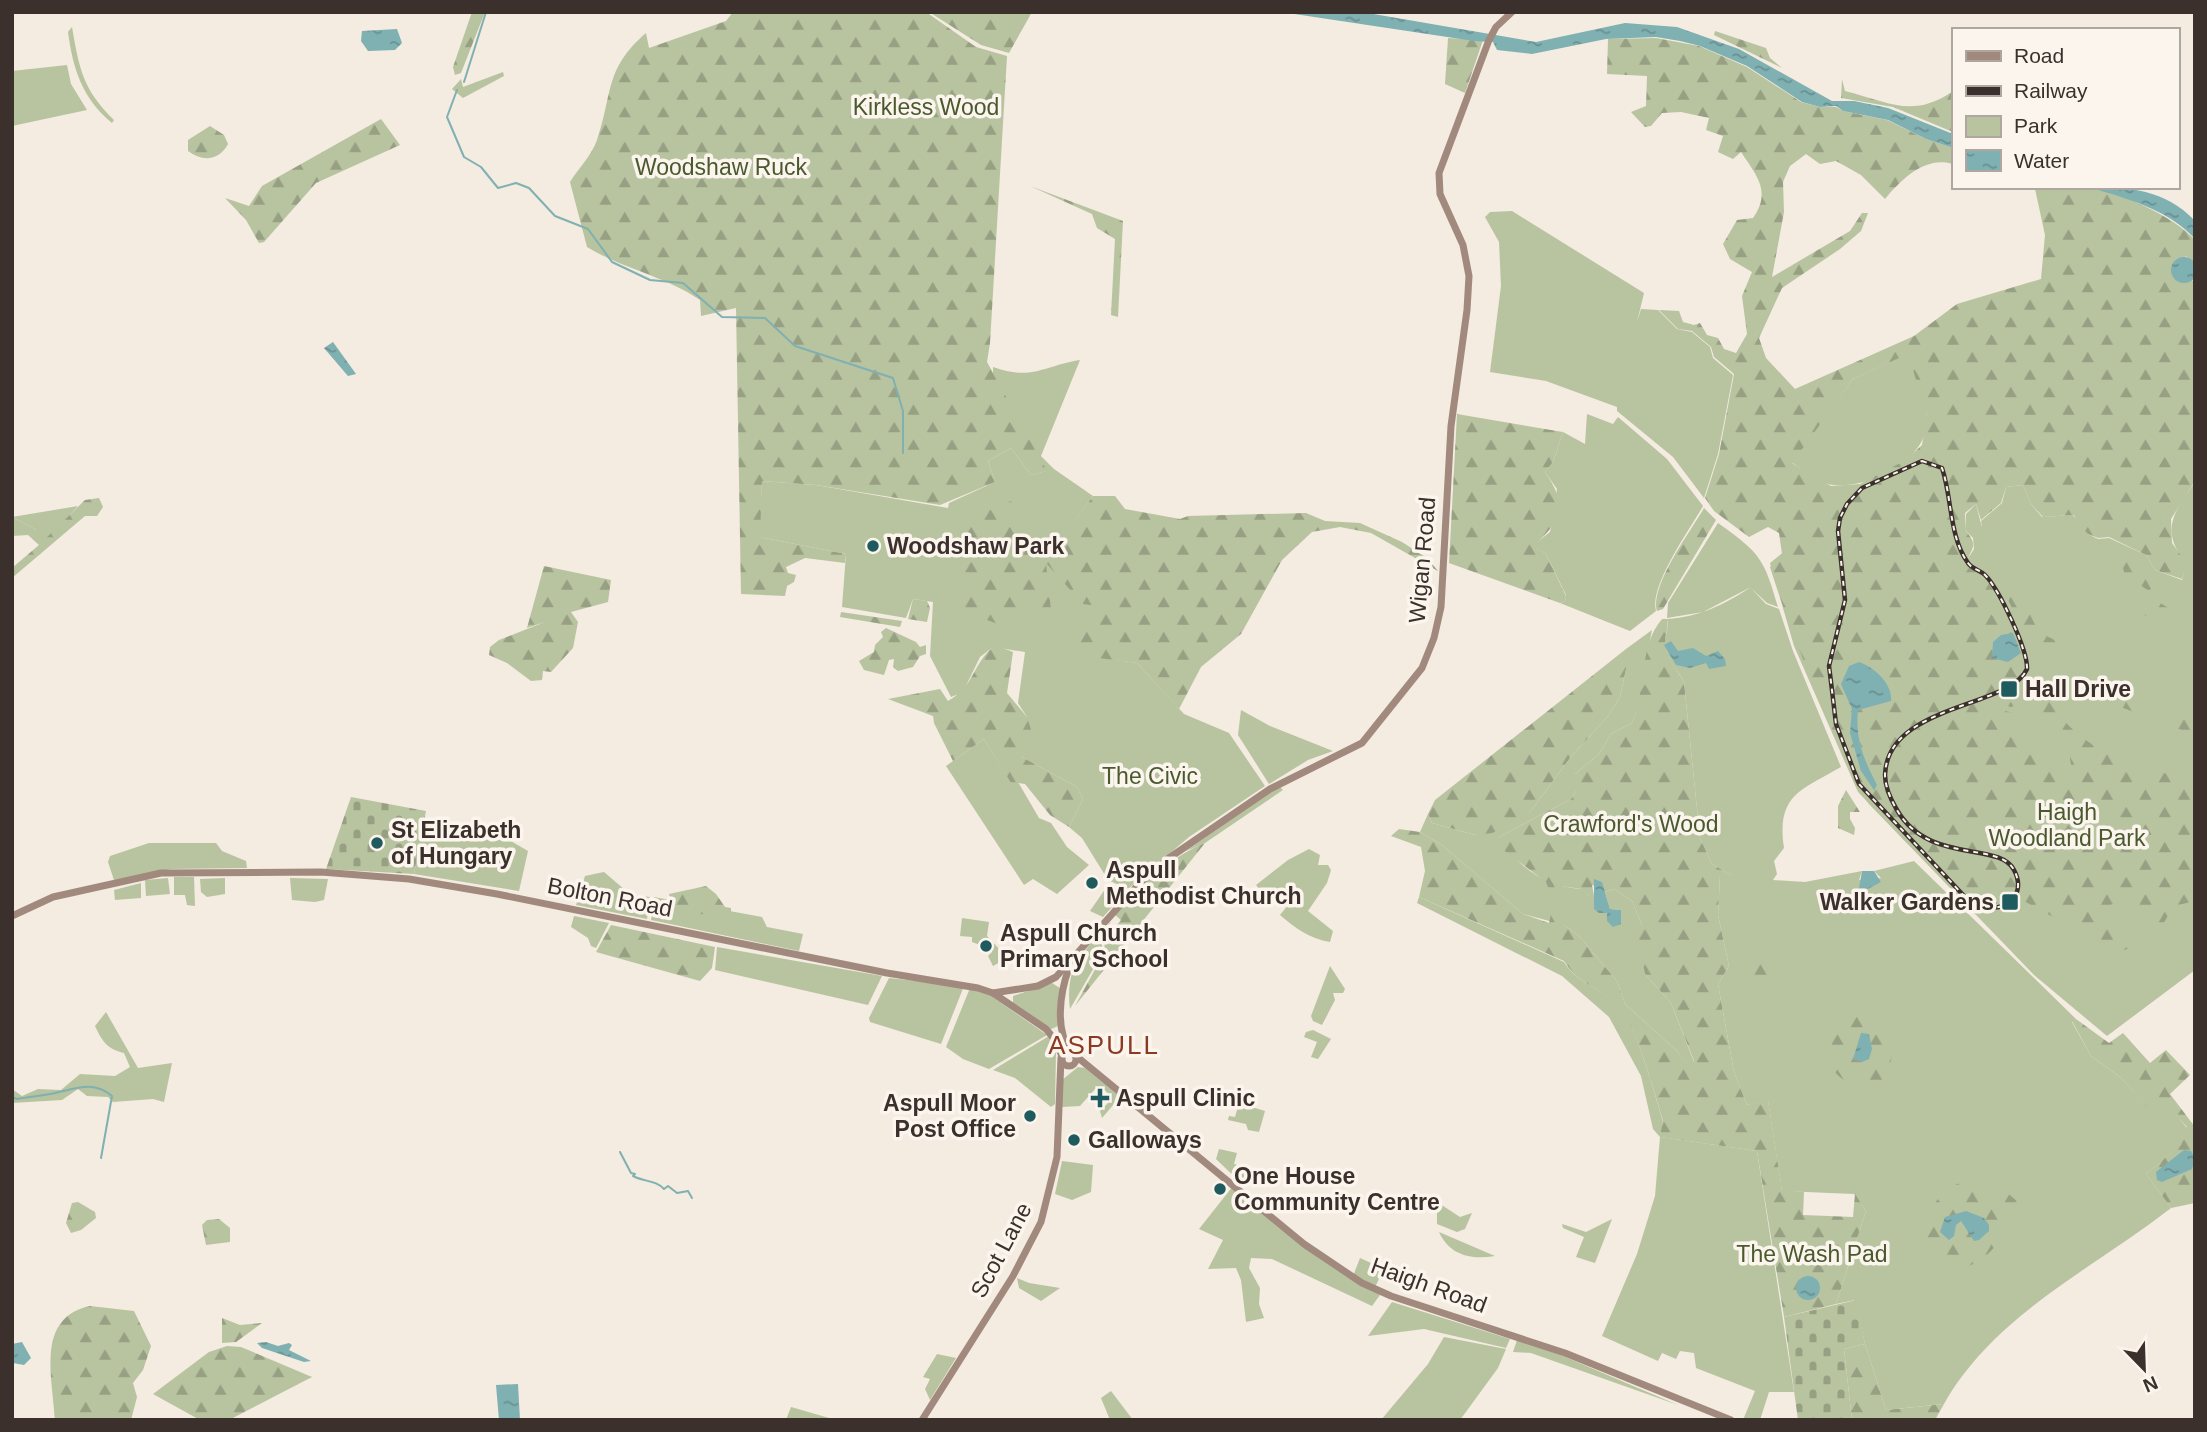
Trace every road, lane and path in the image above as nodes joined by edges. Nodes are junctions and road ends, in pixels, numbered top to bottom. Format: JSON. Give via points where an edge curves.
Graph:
{"nodes":[{"id":1,"x":1512,"y":12,"type":"edge"},
{"id":2,"x":12,"y":916,"type":"edge"},
{"id":3,"x":1070,"y":964,"type":"junction"},
{"id":4,"x":1046,"y":984,"type":"junction"},
{"id":5,"x":1017,"y":990,"type":"junction"},
{"id":6,"x":1063,"y":990,"type":"junction"},
{"id":7,"x":993,"y":993,"type":"junction"},
{"id":8,"x":1015,"y":1007,"type":"junction"},
{"id":9,"x":1061,"y":1020,"type":"junction"},
{"id":10,"x":1046,"y":1029,"type":"junction"},
{"id":11,"x":1062,"y":1057,"type":"junction"},
{"id":12,"x":1073,"y":1060,"type":"junction"},
{"id":13,"x":1059,"y":1081,"type":"junction"},
{"id":14,"x":922,"y":1420,"type":"edge"},
{"id":15,"x":1731,"y":1420,"type":"edge"}],
"edges":[{"from":1,"to":3,"type":"main road","name":"Wigan Road","via":[[1492,33],[1439,173],[1440,194],[1463,245],[1469,276],[1451,426],[1441,607],[1422,668],[1362,743],[1270,789],[1168,858],[1138,885]]},
{"from":2,"to":7,"type":"main road","name":"Bolton Road","via":[[53,897],[161,873],[357,873],[497,894]]},
{"from":3,"to":4,"type":"main road","name":"Wigan Road"},
{"from":3,"to":6,"type":"main road","name":"Wigan Road"},
{"from":4,"to":5,"type":"main road","name":"Bolton Road"},
{"from":4,"to":6,"type":"main road","via":[[1057,984]]},
{"from":5,"to":7,"type":"main road","name":"Bolton Road"},
{"from":5,"to":8,"type":"main road"},
{"from":6,"to":9,"type":"main road","name":"Wigan Road"},
{"from":7,"to":8,"type":"main road","name":"Bolton Road"},
{"from":8,"to":10,"type":"main road","name":"Bolton Road"},
{"from":9,"to":10,"type":"main road","via":[[1055,1028]]},
{"from":9,"to":12,"type":"main road","name":"Wigan Road","via":[[1063,1039]]},
{"from":10,"to":11,"type":"main road","name":"Bolton Road"},
{"from":11,"to":12,"type":"main road"},
{"from":11,"to":12,"type":"main road","name":"Bolton Road","via":[[1064,1064]]},
{"from":11,"to":13,"type":"main road","name":"Scot Lane"},
{"from":12,"to":13,"type":"main road"},
{"from":12,"to":15,"type":"main road","name":"Haigh Road","via":[[1088,1066],[1304,1244],[1362,1283],[1565,1353]]},
{"from":13,"to":14,"type":"main road","name":"Scot Lane","via":[[1056,1157],[1041,1222]]}]}
